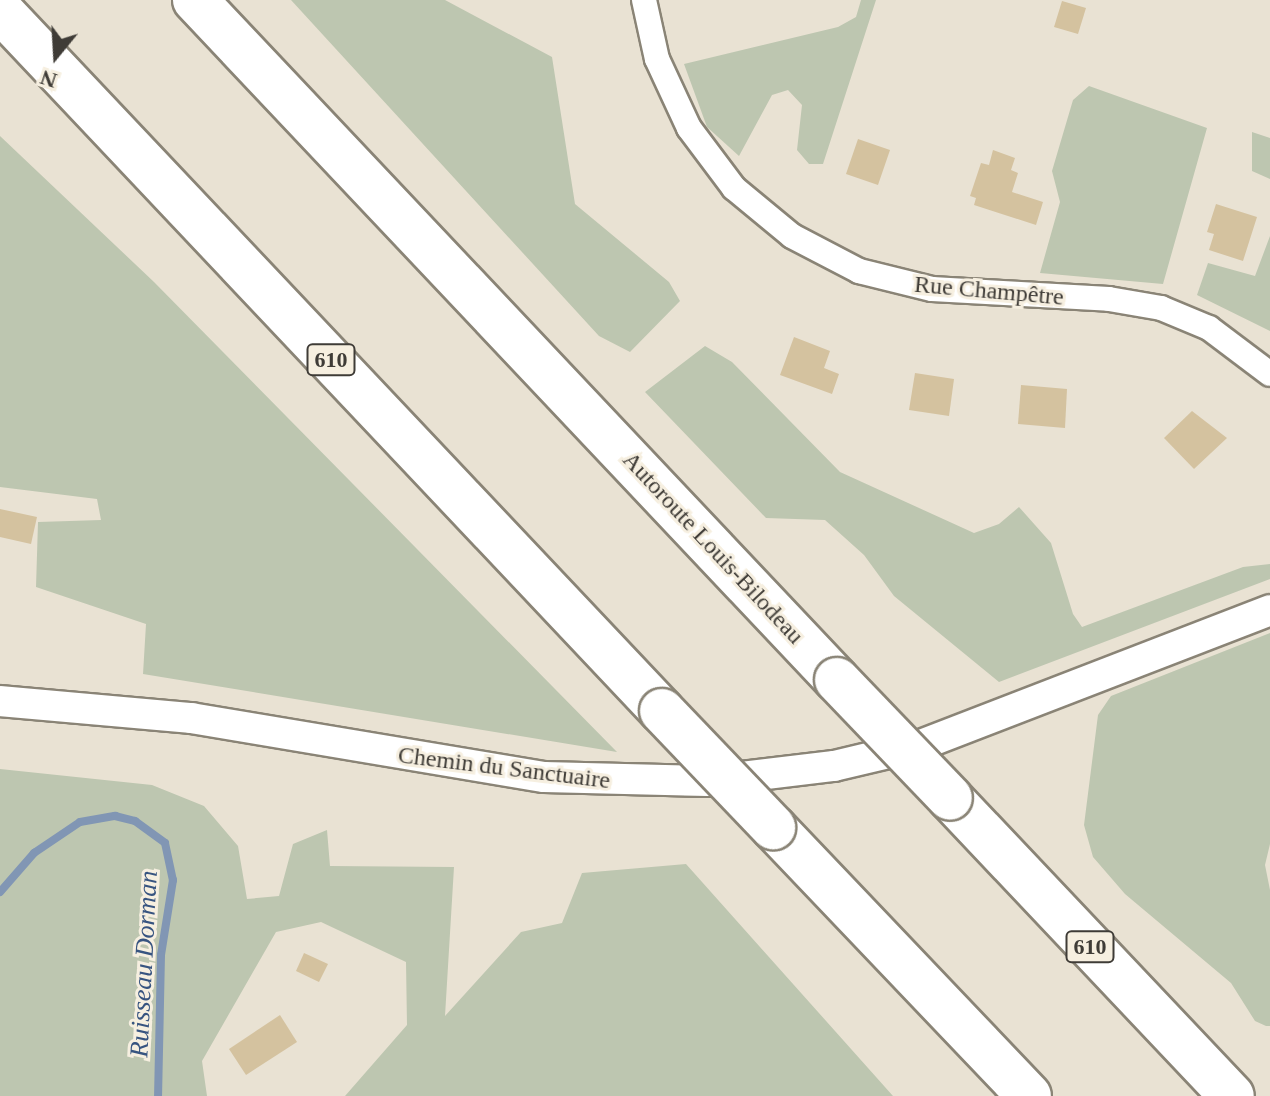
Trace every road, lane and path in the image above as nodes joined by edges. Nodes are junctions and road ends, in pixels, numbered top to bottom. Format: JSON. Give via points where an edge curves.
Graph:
{"nodes":[{"id":1,"x":195,"y":0,"type":"edge"},
{"id":2,"x":644,"y":0,"type":"edge"},
{"id":3,"x":0,"y":10,"type":"edge"},
{"id":4,"x":1270,"y":374,"type":"edge"},
{"id":5,"x":1270,"y":610,"type":"edge"},
{"id":6,"x":0,"y":701,"type":"edge"},
{"id":7,"x":1029,"y":1096,"type":"edge"},
{"id":8,"x":1232,"y":1096,"type":"edge"}],
"edges":[{"from":1,"to":8,"type":"highway","name":"Autoroute Louis-Bilodeau","number":"610","bridge":true},
{"from":2,"to":4,"type":"street","name":"Rue Champêtre","via":[[657,59],[689,128],[734,188],[792,236],[859,271],[932,289],[1109,299],[1161,308],[1209,328]]},
{"from":3,"to":7,"type":"highway","number":"610","bridge":true},
{"from":5,"to":6,"type":"street","name":"Chemin du Sanctuaire","via":[[918,746],[826,767],[708,781],[544,777],[179,717]]}]}
